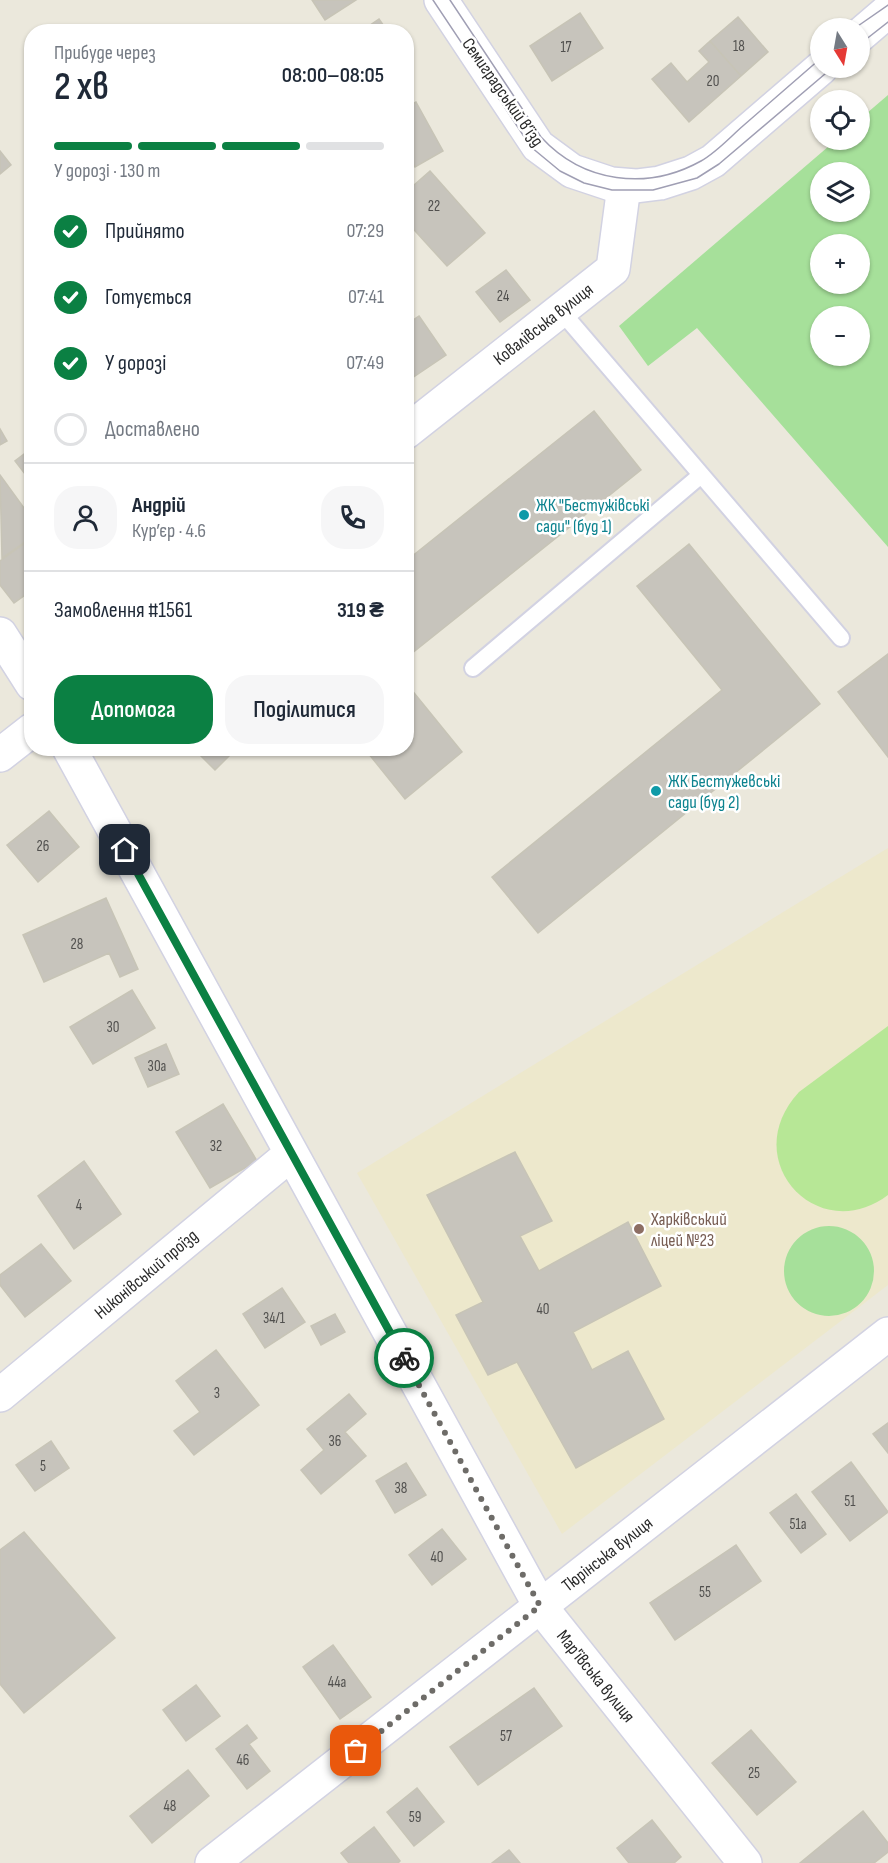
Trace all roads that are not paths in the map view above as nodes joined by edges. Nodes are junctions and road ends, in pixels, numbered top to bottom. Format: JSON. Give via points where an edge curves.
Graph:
{"nodes":[{"id":1,"x":441,"y":0,"type":"edge"},
{"id":2,"x":888,"y":11,"type":"edge"},
{"id":3,"x":870,"y":26,"type":"edge"},
{"id":4,"x":810,"y":78,"type":"edge"},
{"id":5,"x":624,"y":186,"type":"junction"},
{"id":6,"x":561,"y":311,"type":"junction"},
{"id":7,"x":414,"y":426,"type":"edge"},
{"id":8,"x":701,"y":475,"type":"junction"},
{"id":9,"x":0,"y":634,"type":"edge"},
{"id":10,"x":841,"y":638,"type":"dead end"},
{"id":11,"x":473,"y":668,"type":"dead end"},
{"id":12,"x":24,"y":672,"type":"edge"},
{"id":13,"x":24,"y":736,"type":"edge"},
{"id":14,"x":0,"y":755,"type":"edge"},
{"id":15,"x":73,"y":756,"type":"edge"},
{"id":16,"x":291,"y":1154,"type":"junction"},
{"id":17,"x":888,"y":1334,"type":"edge"},
{"id":18,"x":0,"y":1395,"type":"edge"},
{"id":19,"x":540,"y":1606,"type":"junction"},
{"id":20,"x":212,"y":1863,"type":"edge"},
{"id":21,"x":745,"y":1863,"type":"edge"}],
"edges":[{"from":1,"to":5,"type":"street","name":"Семиградський в’їзд","via":[[538,146],[572,171],[597,182]]},
{"from":2,"to":3,"type":"street"},
{"from":4,"to":5,"type":"street","name":"Семиградський в’їзд","via":[[713,161],[670,180]]},
{"from":5,"to":6,"type":"street","name":"Ковалівська вулиця","via":[[613,269]]},
{"from":6,"to":7,"type":"street","name":"Ковалівська вулиця"},
{"from":6,"to":8,"type":"lane"},
{"from":8,"to":10,"type":"lane"},
{"from":8,"to":11,"type":"lane"},
{"from":9,"to":12,"type":"street"},
{"from":13,"to":14,"type":"street"},
{"from":15,"to":16,"type":"street","name":"Мар'ївська вулиця"},
{"from":16,"to":18,"type":"street","name":"Никонівський проїзд"},
{"from":16,"to":19,"type":"street","name":"Мар'ївська вулиця"},
{"from":17,"to":19,"type":"street","name":"Тюрінська вулиця"},
{"from":19,"to":20,"type":"street","name":"Тюрінська вулиця"},
{"from":19,"to":21,"type":"street","name":"Мар'ївська вулиця"}]}
